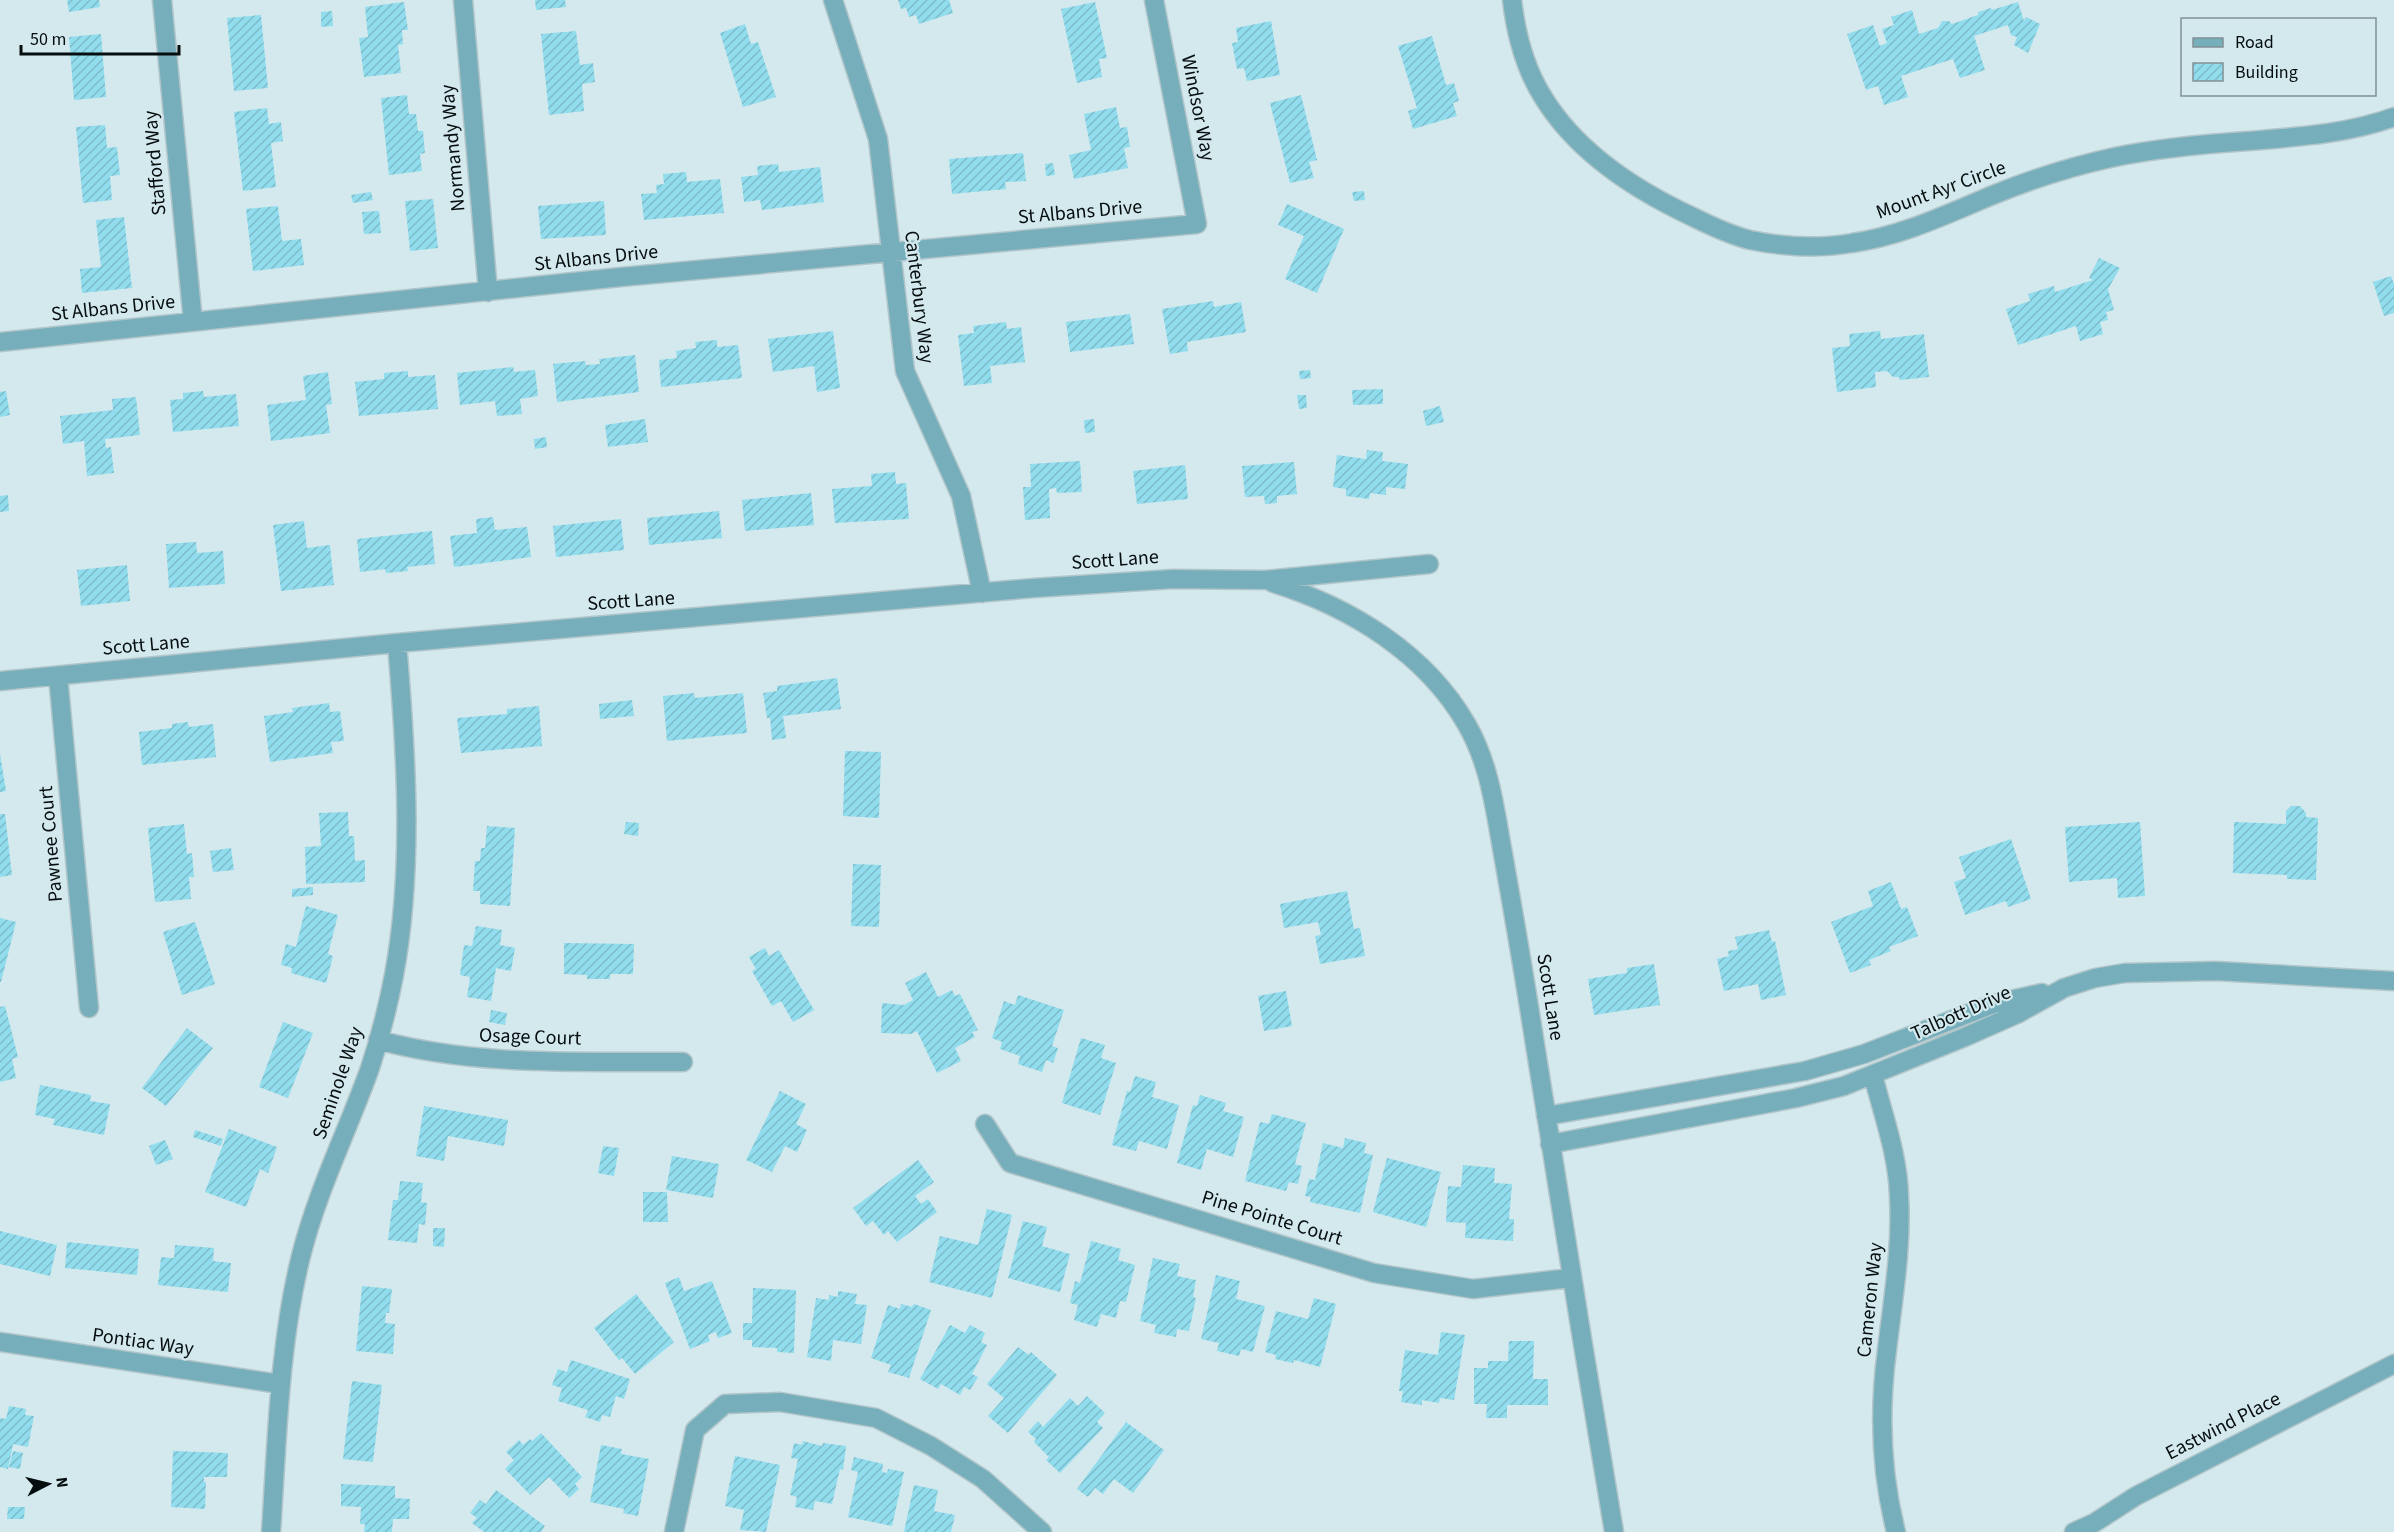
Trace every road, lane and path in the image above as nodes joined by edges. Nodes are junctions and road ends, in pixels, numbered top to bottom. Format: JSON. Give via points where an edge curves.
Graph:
{"nodes":[{"id":1,"x":162,"y":0,"type":"edge"},
{"id":2,"x":463,"y":0,"type":"edge"},
{"id":3,"x":833,"y":0,"type":"edge"},
{"id":4,"x":1154,"y":0,"type":"edge"},
{"id":5,"x":1512,"y":0,"type":"edge"},
{"id":6,"x":2394,"y":117,"type":"edge"},
{"id":7,"x":1197,"y":224,"type":"joint"},
{"id":8,"x":891,"y":253,"type":"junction"},
{"id":9,"x":488,"y":292,"type":"junction"},
{"id":10,"x":193,"y":322,"type":"junction"},
{"id":11,"x":0,"y":342,"type":"edge"},
{"id":12,"x":1429,"y":564,"type":"dead end"},
{"id":13,"x":1265,"y":580,"type":"junction"},
{"id":14,"x":982,"y":593,"type":"junction"},
{"id":15,"x":397,"y":643,"type":"junction"},
{"id":16,"x":58,"y":676,"type":"junction"},
{"id":17,"x":0,"y":681,"type":"edge"},
{"id":18,"x":2394,"y":981,"type":"edge"},
{"id":19,"x":2064,"y":988,"type":"junction"},
{"id":20,"x":89,"y":1008,"type":"dead end"},
{"id":21,"x":378,"y":1040,"type":"junction"},
{"id":22,"x":684,"y":1062,"type":"dead end"},
{"id":23,"x":1873,"y":1076,"type":"junction"},
{"id":24,"x":1545,"y":1116,"type":"junction"},
{"id":25,"x":985,"y":1124,"type":"dead end"},
{"id":26,"x":1550,"y":1144,"type":"junction"},
{"id":27,"x":1571,"y":1278,"type":"junction"},
{"id":28,"x":0,"y":1342,"type":"edge"},
{"id":29,"x":2394,"y":1364,"type":"edge"},
{"id":30,"x":280,"y":1384,"type":"junction"},
{"id":31,"x":271,"y":1532,"type":"edge"},
{"id":32,"x":674,"y":1532,"type":"edge"},
{"id":33,"x":1042,"y":1532,"type":"edge"},
{"id":34,"x":1614,"y":1532,"type":"edge"},
{"id":35,"x":1896,"y":1532,"type":"edge"},
{"id":36,"x":2074,"y":1532,"type":"edge"}],
"edges":[{"from":1,"to":10,"type":"street","name":"Stafford Way"},
{"from":2,"to":9,"type":"street","name":"Normandy Way"},
{"from":3,"to":8,"type":"street","name":"Canterbury Way","via":[[878,139]]},
{"from":4,"to":7,"type":"street","name":"Windsor Way"},
{"from":5,"to":6,"type":"street","name":"Mount Ayr Circle","via":[[1525,63],[1542,97],[1591,154],[1621,177],[1694,218],[1748,239],[1782,246],[1852,244],[1887,236],[2032,180],[2114,157],[2336,132]]},
{"from":7,"to":8,"type":"street","name":"St Albans Drive"},
{"from":8,"to":9,"type":"street","name":"St Albans Drive"},
{"from":8,"to":14,"type":"street","name":"Canterbury Way","via":[[905,371],[961,496]]},
{"from":9,"to":10,"type":"street","name":"St Albans Drive"},
{"from":10,"to":11,"type":"street","name":"St Albans Drive"},
{"from":12,"to":13,"type":"street","name":"Scott Lane"},
{"from":13,"to":14,"type":"street","name":"Scott Lane","via":[[1155,579]]},
{"from":13,"to":24,"type":"street","name":"Scott Lane","via":[[1328,603],[1398,647],[1437,684],[1468,727],[1480,752],[1494,803]]},
{"from":14,"to":15,"type":"street","name":"Scott Lane"},
{"from":15,"to":16,"type":"street","name":"Scott Lane"},
{"from":15,"to":21,"type":"street","name":"Seminole Way","via":[[405,872],[399,942]]},
{"from":16,"to":17,"type":"street","name":"Scott Lane"},
{"from":16,"to":20,"type":"street","name":"Pawnee Court"},
{"from":18,"to":19,"type":"street","name":"Talbott Drive","via":[[2279,973],[2155,971],[2095,978]]},
{"from":19,"to":23,"type":"street","name":"Talbott Drive","via":[[1991,1026]]},
{"from":19,"to":24,"type":"street","via":[[1993,1004],[1864,1054],[1805,1071]]},
{"from":21,"to":22,"type":"street","name":"Osage Court","via":[[476,1058]]},
{"from":21,"to":30,"type":"street","name":"Seminole Way","via":[[301,1255]]},
{"from":23,"to":26,"type":"street","name":"Talbott Drive","via":[[1796,1098]]},
{"from":23,"to":35,"type":"street","name":"Cameron Way","via":[[1897,1168],[1899,1196],[1898,1274],[1883,1408],[1886,1484]]},
{"from":24,"to":26,"type":"street","name":"Scott Lane"},
{"from":25,"to":27,"type":"street","name":"Pine Pointe Court","via":[[1010,1163],[1374,1273],[1473,1289]]},
{"from":26,"to":27,"type":"street","name":"Scott Lane"},
{"from":27,"to":34,"type":"street","name":"Scott Lane"},
{"from":28,"to":30,"type":"street","name":"Pontiac Way"},
{"from":29,"to":36,"type":"street","name":"Eastwind Place","via":[[2136,1496]]},
{"from":30,"to":31,"type":"street","name":"Seminole Way"},
{"from":32,"to":33,"type":"street","via":[[695,1430],[725,1404],[780,1402],[876,1418],[983,1479]]}]}
